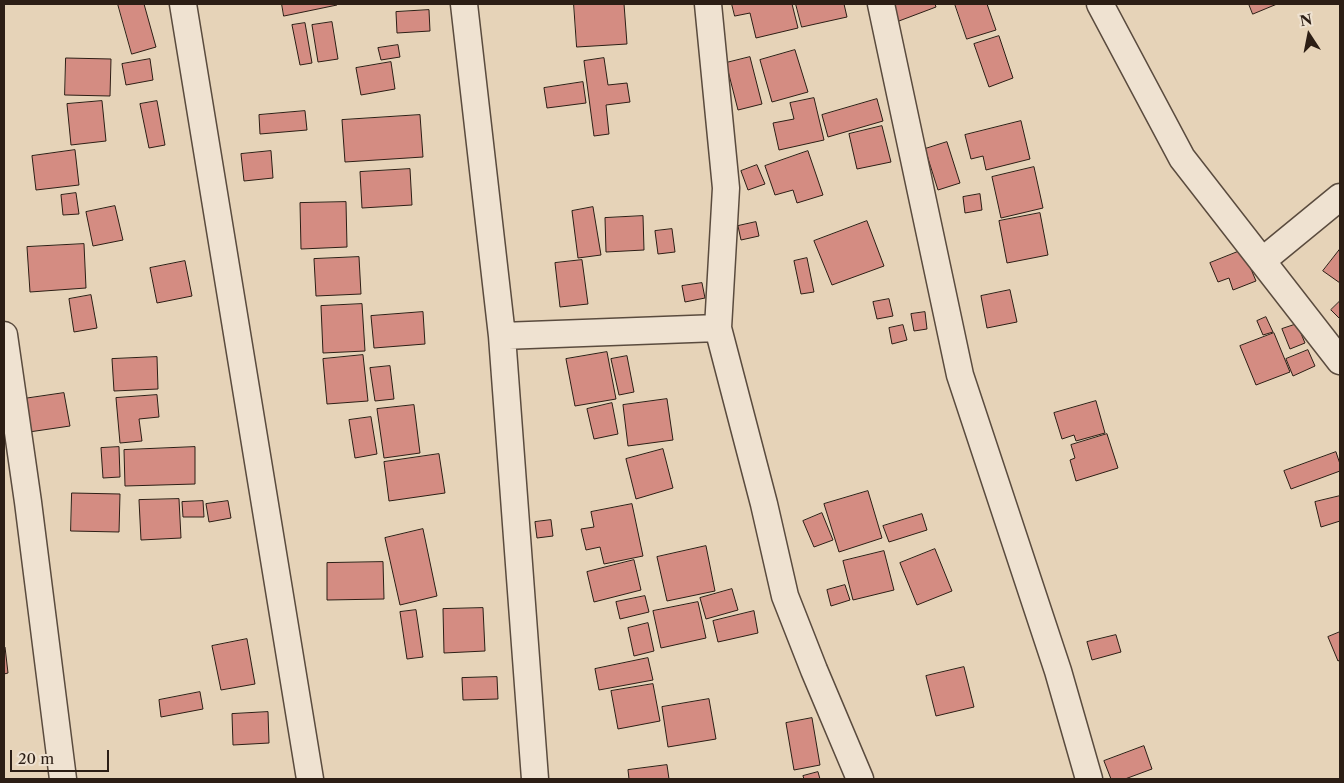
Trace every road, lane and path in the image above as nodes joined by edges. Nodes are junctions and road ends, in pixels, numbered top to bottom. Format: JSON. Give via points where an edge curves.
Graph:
{"nodes":[{"id":1,"x":183,"y":4,"type":"edge"},
{"id":2,"x":464,"y":4,"type":"edge"},
{"id":3,"x":708,"y":4,"type":"edge"},
{"id":4,"x":881,"y":4,"type":"edge"},
{"id":5,"x":1100,"y":4,"type":"edge"},
{"id":6,"x":1340,"y":197,"type":"edge"},
{"id":7,"x":1262,"y":261,"type":"junction"},
{"id":8,"x":718,"y":328,"type":"junction"},
{"id":9,"x":4,"y":335,"type":"edge"},
{"id":10,"x":502,"y":336,"type":"junction"},
{"id":11,"x":1340,"y":361,"type":"edge"},
{"id":12,"x":63,"y":779,"type":"edge"},
{"id":13,"x":310,"y":779,"type":"edge"},
{"id":14,"x":535,"y":779,"type":"edge"},
{"id":15,"x":860,"y":779,"type":"edge"},
{"id":16,"x":1090,"y":779,"type":"edge"}],
"edges":[{"from":1,"to":13,"type":"street"},
{"from":2,"to":10,"type":"street"},
{"from":3,"to":8,"type":"street","via":[[726,188]]},
{"from":4,"to":16,"type":"street","via":[[960,375]]},
{"from":5,"to":7,"type":"street","via":[[1182,158]]},
{"from":6,"to":7,"type":"street"},
{"from":7,"to":11,"type":"street"},
{"from":8,"to":10,"type":"street"},
{"from":8,"to":15,"type":"street","via":[[785,596]]},
{"from":9,"to":12,"type":"street"},
{"from":10,"to":14,"type":"street"}]}
